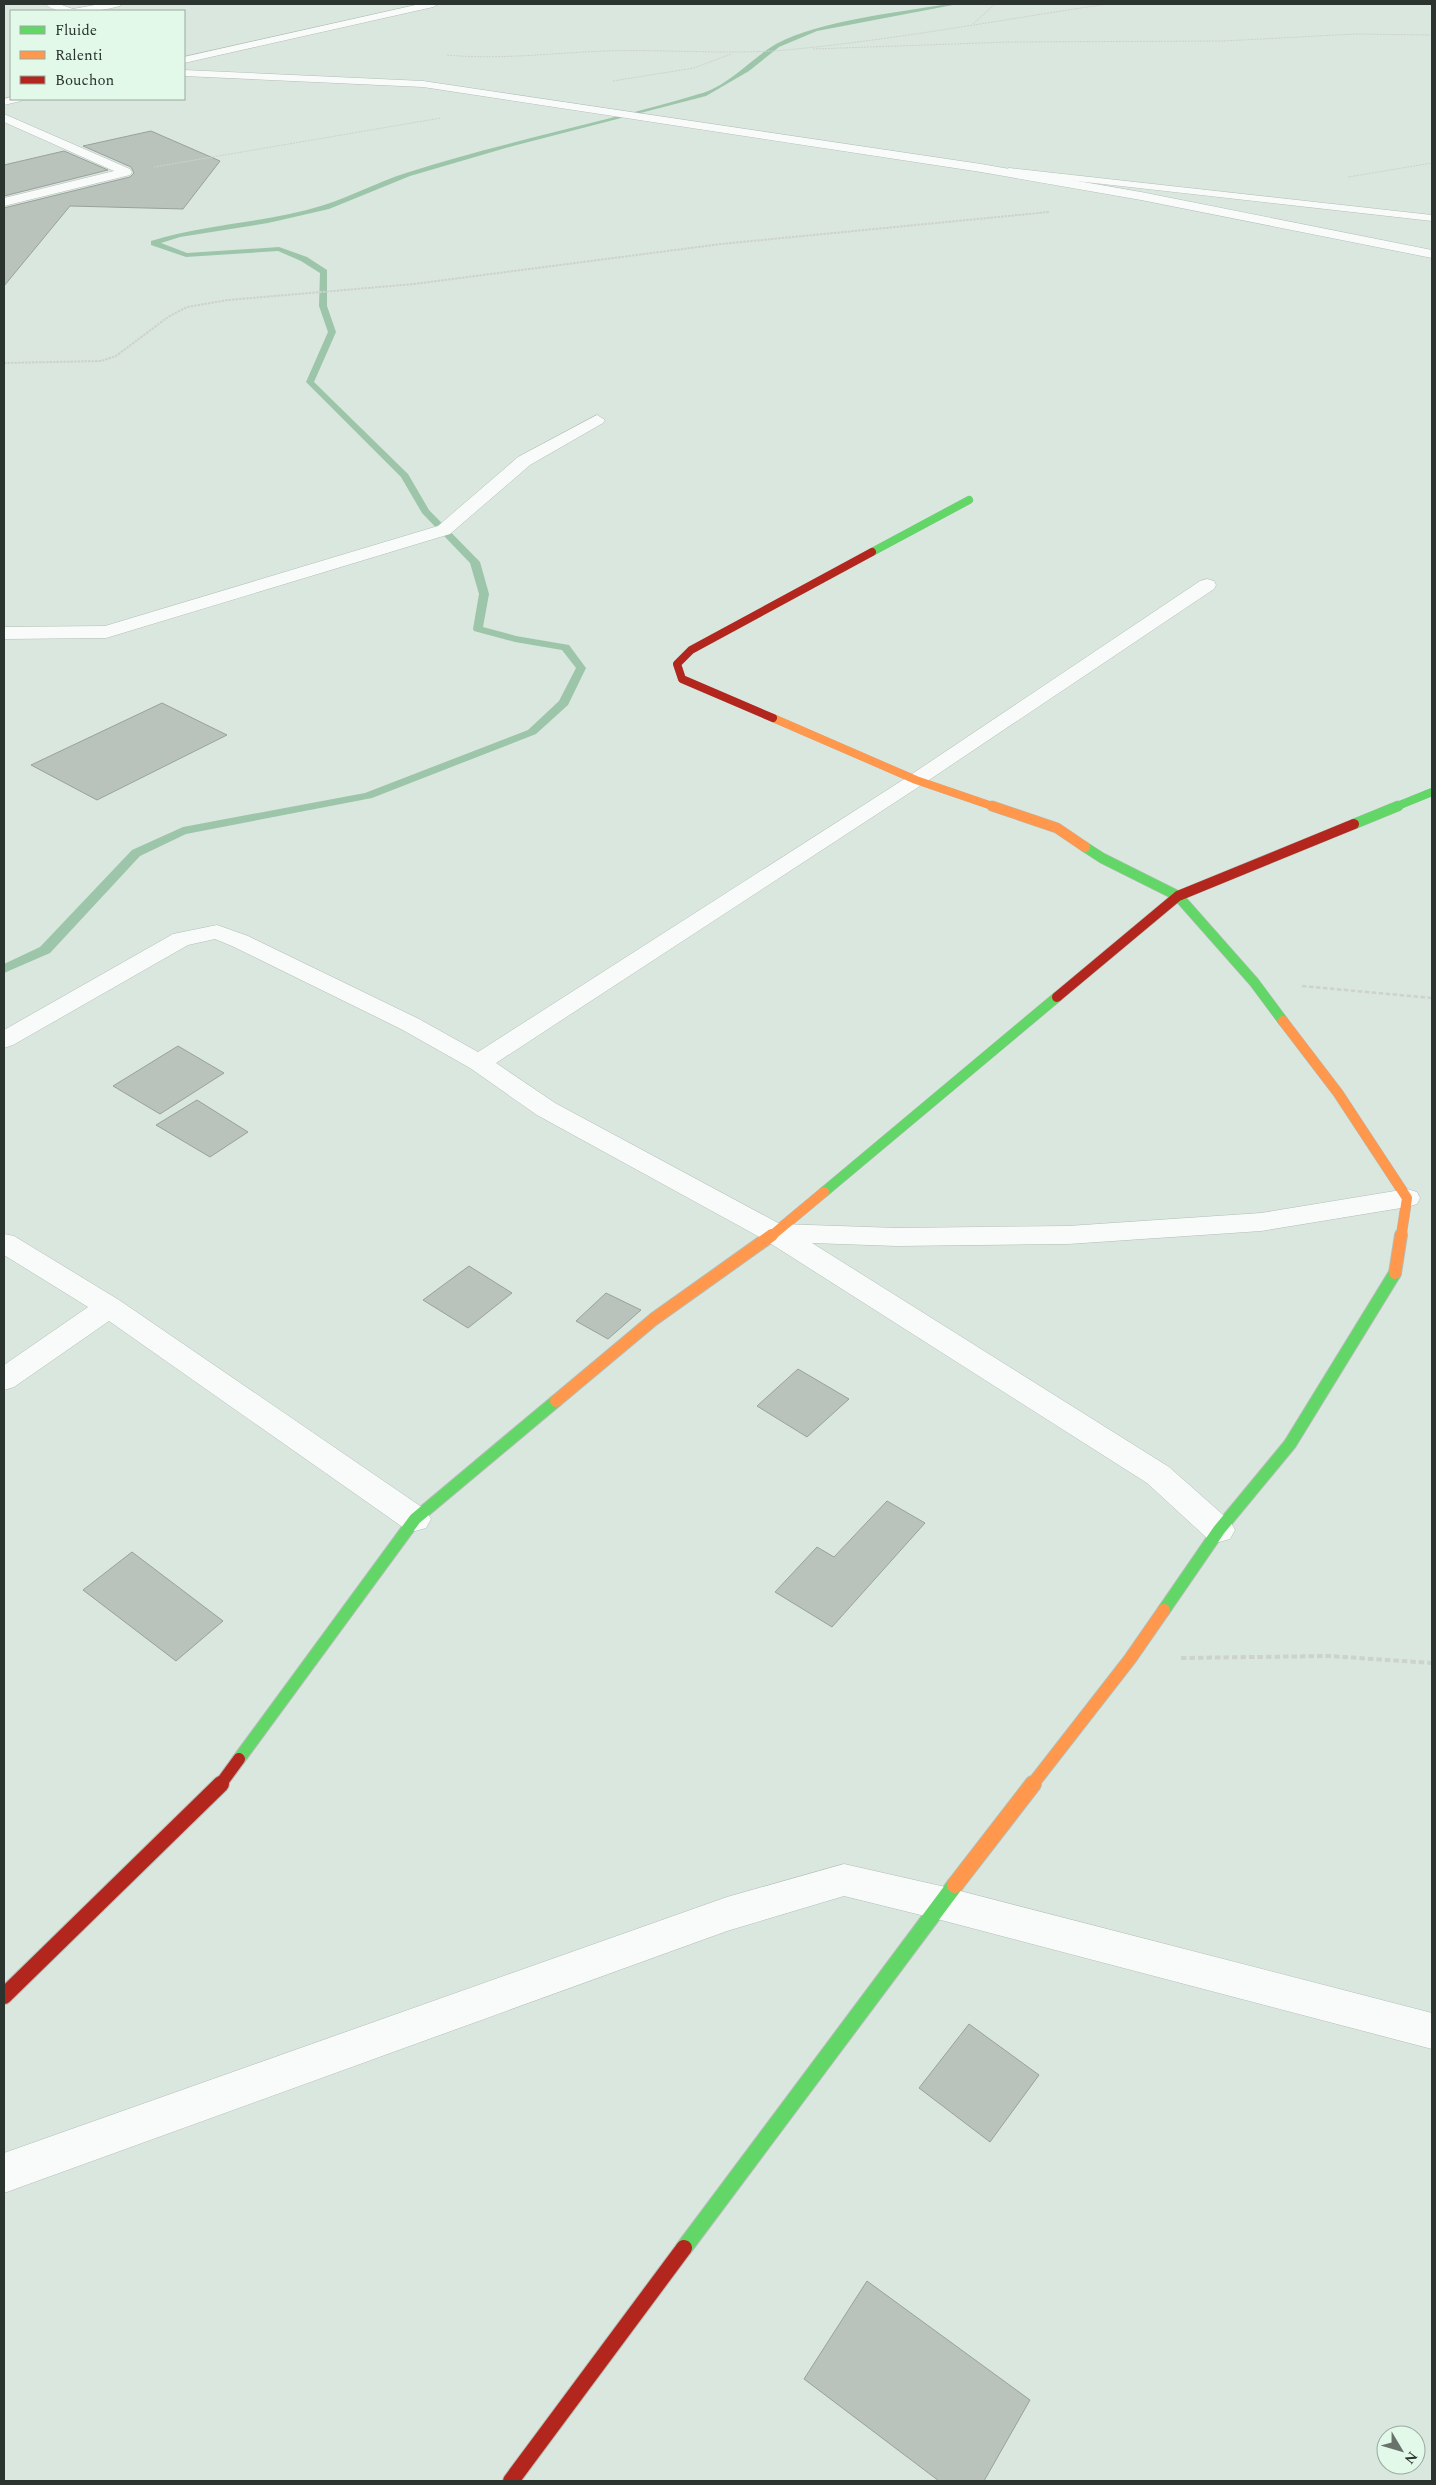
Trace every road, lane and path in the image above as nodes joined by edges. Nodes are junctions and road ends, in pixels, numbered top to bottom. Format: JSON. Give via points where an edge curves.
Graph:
{"nodes":[{"id":1,"x":50,"y":4,"type":"edge"},
{"id":2,"x":116,"y":4,"type":"edge"},
{"id":3,"x":433,"y":4,"type":"edge"},
{"id":4,"x":995,"y":4,"type":"edge"},
{"id":5,"x":1107,"y":4,"type":"edge"},
{"id":6,"x":67,"y":10,"type":"edge"},
{"id":7,"x":82,"y":10,"type":"edge"},
{"id":8,"x":973,"y":24,"type":"junction"},
{"id":9,"x":1432,"y":35,"type":"edge"},
{"id":10,"x":185,"y":48,"type":"edge"},
{"id":11,"x":785,"y":50,"type":"junction"},
{"id":12,"x":206,"y":55,"type":"junction"},
{"id":13,"x":444,"y":55,"type":"dead end"},
{"id":14,"x":185,"y":60,"type":"edge"},
{"id":15,"x":185,"y":73,"type":"edge"},
{"id":16,"x":4,"y":118,"type":"edge"},
{"id":17,"x":1432,"y":163,"type":"edge"},
{"id":18,"x":981,"y":168,"type":"junction"},
{"id":19,"x":1348,"y":177,"type":"dead end"},
{"id":20,"x":4,"y":202,"type":"edge"},
{"id":21,"x":1054,"y":211,"type":"dead end"},
{"id":22,"x":1432,"y":218,"type":"edge"},
{"id":23,"x":1432,"y":254,"type":"edge"},
{"id":24,"x":4,"y":363,"type":"edge"},
{"id":25,"x":597,"y":420,"type":"dead end"},
{"id":26,"x":969,"y":500,"type":"dead end"},
{"id":27,"x":1207,"y":585,"type":"dead end"},
{"id":28,"x":4,"y":633,"type":"edge"},
{"id":29,"x":916,"y":780,"type":"junction"},
{"id":30,"x":1432,"y":792,"type":"edge"},
{"id":31,"x":1178,"y":896,"type":"junction"},
{"id":32,"x":1254,"y":982,"type":"junction"},
{"id":33,"x":1432,"y":998,"type":"edge"},
{"id":34,"x":4,"y":1040,"type":"edge"},
{"id":35,"x":479,"y":1063,"type":"junction"},
{"id":36,"x":1407,"y":1198,"type":"junction"},
{"id":37,"x":775,"y":1233,"type":"junction"},
{"id":38,"x":4,"y":1243,"type":"edge"},
{"id":39,"x":109,"y":1307,"type":"junction"},
{"id":40,"x":4,"y":1379,"type":"edge"},
{"id":41,"x":415,"y":1519,"type":"junction"},
{"id":42,"x":1219,"y":1530,"type":"junction"},
{"id":43,"x":1130,"y":1659,"type":"junction"},
{"id":44,"x":1432,"y":1663,"type":"edge"},
{"id":45,"x":941,"y":1902,"type":"junction"},
{"id":46,"x":4,"y":1996,"type":"edge"},
{"id":47,"x":1432,"y":2031,"type":"edge"},
{"id":48,"x":4,"y":2173,"type":"edge"},
{"id":49,"x":511,"y":2481,"type":"edge"}],
"edges":[{"from":1,"to":6,"type":"street"},
{"from":2,"to":7,"type":"street"},
{"from":3,"to":12,"type":"street"},
{"from":4,"to":8,"type":"path"},
{"from":5,"to":8,"type":"path"},
{"from":8,"to":11,"type":"path"},
{"from":9,"to":11,"type":"path","via":[[1356,34],[1222,41],[1009,42]]},
{"from":10,"to":12,"type":"street"},
{"from":11,"to":13,"type":"path","via":[[734,53],[607,51],[481,58]]},
{"from":12,"to":14,"type":"street"},
{"from":15,"to":18,"type":"street","via":[[424,84]]},
{"from":16,"to":20,"type":"street","via":[[126,172]]},
{"from":17,"to":19,"type":"path"},
{"from":18,"to":22,"type":"lane"},
{"from":18,"to":23,"type":"street"},
{"from":21,"to":24,"type":"path","via":[[721,244],[414,284],[228,300],[187,307],[168,317],[116,356],[101,361]]},
{"from":25,"to":28,"type":"street","via":[[524,461],[444,530],[106,632]]},
{"from":26,"to":29,"type":"street","via":[[691,650],[677,664],[682,679]]},
{"from":27,"to":29,"type":"street"},
{"from":29,"to":31,"type":"street","via":[[1057,828],[1102,858]]},
{"from":29,"to":35,"type":"street"},
{"from":30,"to":31,"type":"street"},
{"from":31,"to":32,"type":"street"},
{"from":31,"to":37,"type":"street"},
{"from":32,"to":33,"type":"path"},
{"from":32,"to":36,"type":"street","via":[[1338,1093]]},
{"from":34,"to":35,"type":"street","via":[[181,939],[217,932],[410,1024]]},
{"from":35,"to":37,"type":"street","via":[[546,1109]]},
{"from":36,"to":37,"type":"street","via":[[1261,1222],[1068,1234],[897,1237]]},
{"from":36,"to":42,"type":"street","via":[[1395,1274],[1290,1444]]},
{"from":37,"to":41,"type":"street","via":[[654,1319]]},
{"from":37,"to":42,"type":"street","via":[[1158,1475]]},
{"from":38,"to":39,"type":"street"},
{"from":39,"to":40,"type":"street"},
{"from":39,"to":41,"type":"street"},
{"from":41,"to":46,"type":"street","via":[[219,1786]]},
{"from":42,"to":43,"type":"street"},
{"from":43,"to":44,"type":"path","via":[[1328,1656]]},
{"from":43,"to":45,"type":"street"},
{"from":45,"to":47,"type":"street"},
{"from":45,"to":48,"type":"street","via":[[844,1880],[727,1914]]},
{"from":45,"to":49,"type":"street"}]}
